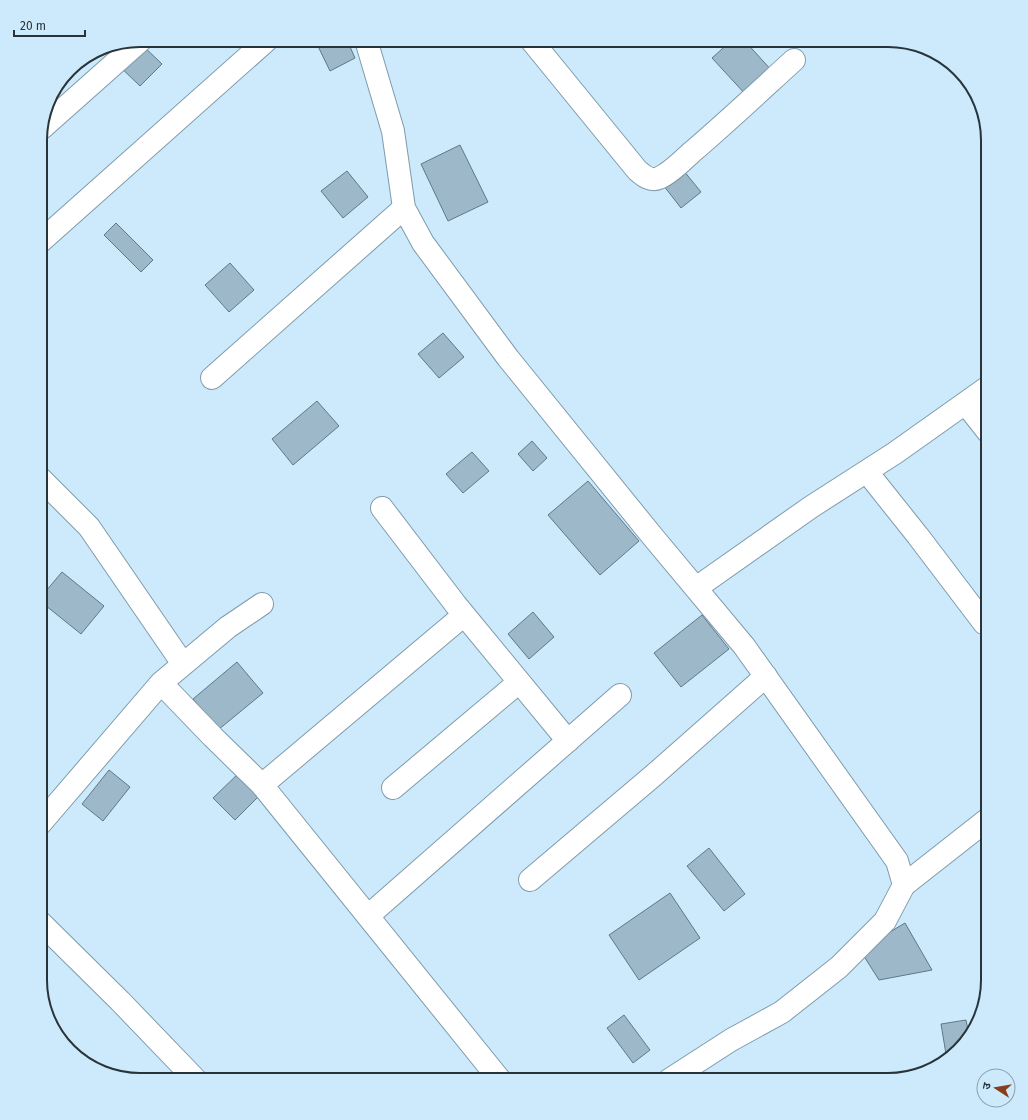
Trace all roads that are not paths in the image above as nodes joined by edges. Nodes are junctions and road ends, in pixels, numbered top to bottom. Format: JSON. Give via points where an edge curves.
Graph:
{"nodes":[{"id":1,"x":133,"y":47,"type":"edge"},
{"id":2,"x":259,"y":47,"type":"edge"},
{"id":3,"x":375,"y":47,"type":"edge"},
{"id":4,"x":537,"y":47,"type":"edge"},
{"id":5,"x":794,"y":60,"type":"dead end"},
{"id":6,"x":49,"y":122,"type":"edge"},
{"id":7,"x":404,"y":208,"type":"junction"},
{"id":8,"x":47,"y":236,"type":"edge"},
{"id":9,"x":212,"y":378,"type":"dead end"},
{"id":10,"x":981,"y":392,"type":"edge"},
{"id":11,"x":966,"y":404,"type":"junction"},
{"id":12,"x":981,"y":423,"type":"edge"},
{"id":13,"x":866,"y":472,"type":"junction"},
{"id":14,"x":47,"y":490,"type":"edge"},
{"id":15,"x":382,"y":508,"type":"dead end"},
{"id":16,"x":696,"y":588,"type":"junction"},
{"id":17,"x":262,"y":604,"type":"dead end"},
{"id":18,"x":464,"y":615,"type":"junction"},
{"id":19,"x":981,"y":619,"type":"edge"},
{"id":20,"x":184,"y":664,"type":"junction"},
{"id":21,"x":766,"y":676,"type":"junction"},
{"id":22,"x":519,"y":682,"type":"junction"},
{"id":23,"x":160,"y":683,"type":"junction"},
{"id":24,"x":620,"y":695,"type":"dead end"},
{"id":25,"x":568,"y":741,"type":"junction"},
{"id":26,"x":262,"y":785,"type":"junction"},
{"id":27,"x":393,"y":788,"type":"dead end"},
{"id":28,"x":47,"y":816,"type":"edge"},
{"id":29,"x":981,"y":824,"type":"edge"},
{"id":30,"x":530,"y":880,"type":"dead end"},
{"id":31,"x":904,"y":885,"type":"junction"},
{"id":32,"x":368,"y":916,"type":"junction"},
{"id":33,"x":47,"y":929,"type":"edge"},
{"id":34,"x":189,"y":1073,"type":"edge"},
{"id":35,"x":494,"y":1073,"type":"edge"},
{"id":36,"x":680,"y":1073,"type":"edge"}],
"edges":[{"from":1,"to":6,"type":"street"},
{"from":2,"to":8,"type":"street"},
{"from":3,"to":7,"type":"street","via":[[393,131]]},
{"from":4,"to":5,"type":"street","via":[[637,170],[646,178],[654,179],[666,174],[709,138]]},
{"from":7,"to":9,"type":"street"},
{"from":7,"to":16,"type":"street","via":[[423,243],[508,358]]},
{"from":10,"to":11,"type":"street"},
{"from":11,"to":12,"type":"street"},
{"from":11,"to":13,"type":"street"},
{"from":13,"to":16,"type":"street","via":[[811,507]]},
{"from":13,"to":19,"type":"street"},
{"from":14,"to":20,"type":"street","via":[[89,527]]},
{"from":15,"to":18,"type":"street"},
{"from":16,"to":21,"type":"street"},
{"from":17,"to":20,"type":"street","via":[[228,627]]},
{"from":18,"to":22,"type":"street"},
{"from":18,"to":26,"type":"street"},
{"from":20,"to":23,"type":"street"},
{"from":21,"to":30,"type":"street"},
{"from":21,"to":31,"type":"street","via":[[897,861]]},
{"from":22,"to":25,"type":"street"},
{"from":22,"to":27,"type":"street"},
{"from":23,"to":26,"type":"street"},
{"from":23,"to":28,"type":"street"},
{"from":24,"to":25,"type":"street"},
{"from":25,"to":32,"type":"street"},
{"from":26,"to":32,"type":"street"},
{"from":29,"to":31,"type":"street"},
{"from":31,"to":36,"type":"street","via":[[886,921],[839,967],[782,1012],[731,1040]]},
{"from":32,"to":35,"type":"street"},
{"from":33,"to":34,"type":"street"}]}
